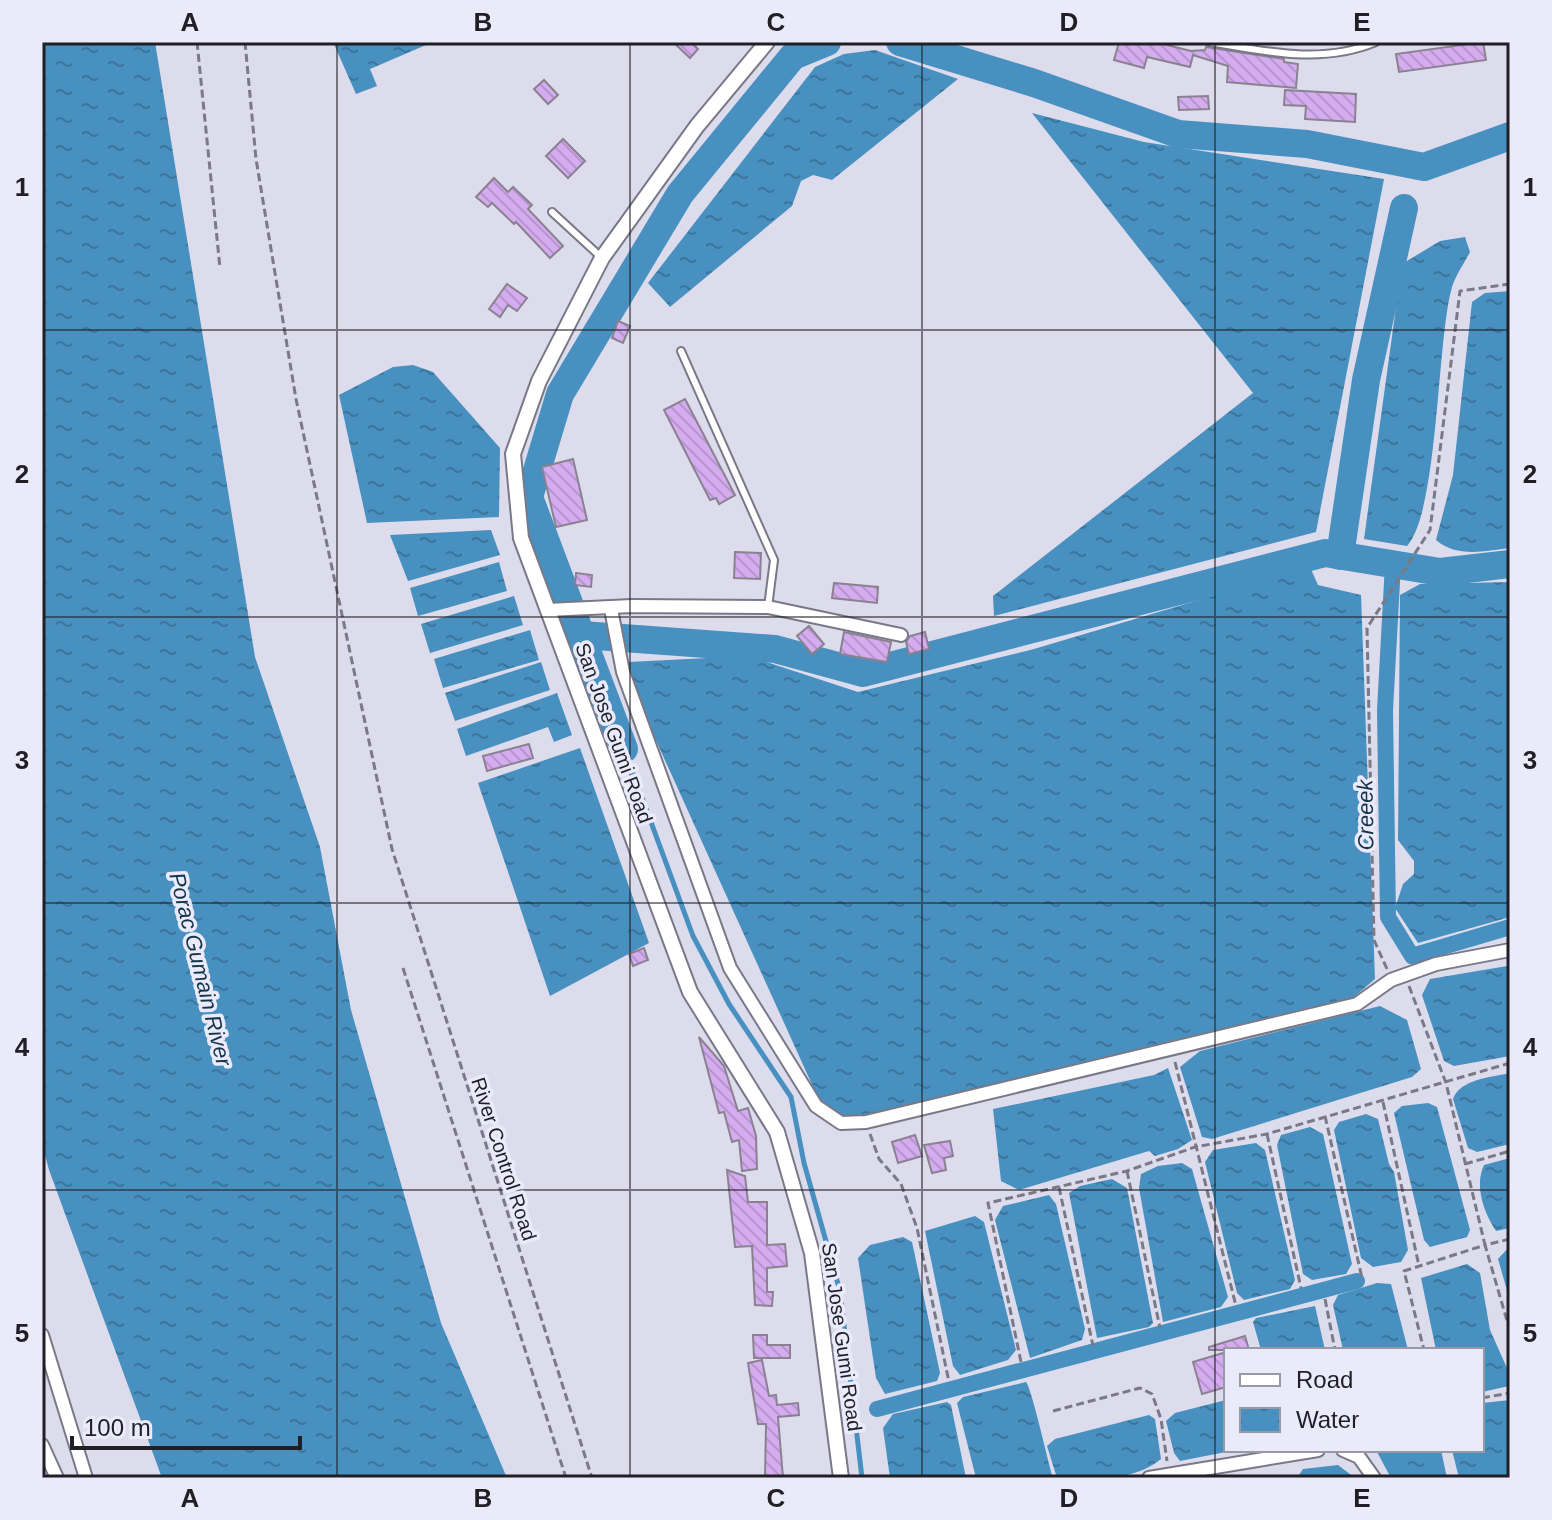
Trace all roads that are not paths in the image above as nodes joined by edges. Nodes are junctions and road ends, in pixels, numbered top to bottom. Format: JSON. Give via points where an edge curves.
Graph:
{"nodes":[{"id":1,"x":767,"y":42,"type":"edge"},
{"id":2,"x":1209,"y":42,"type":"edge"},
{"id":3,"x":1273,"y":42,"type":"edge"},
{"id":4,"x":1376,"y":42,"type":"edge"},
{"id":5,"x":1272,"y":52,"type":"junction"},
{"id":6,"x":552,"y":212,"type":"dead end"},
{"id":7,"x":602,"y":258,"type":"junction"},
{"id":8,"x":681,"y":351,"type":"dead end"},
{"id":9,"x":768,"y":607,"type":"junction"},
{"id":10,"x":611,"y":609,"type":"junction"},
{"id":11,"x":547,"y":610,"type":"junction"},
{"id":12,"x":901,"y":635,"type":"dead end"},
{"id":13,"x":1510,"y":950,"type":"edge"},
{"id":14,"x":42,"y":1335,"type":"edge"},
{"id":15,"x":42,"y":1445,"type":"edge"},
{"id":16,"x":1306,"y":1452,"type":"edge"},
{"id":17,"x":1348,"y":1452,"type":"edge"},
{"id":18,"x":1152,"y":1477,"type":"edge"},
{"id":19,"x":57,"y":1478,"type":"edge"},
{"id":20,"x":86,"y":1478,"type":"edge"},
{"id":21,"x":841,"y":1478,"type":"edge"},
{"id":22,"x":1374,"y":1478,"type":"edge"}],
"edges":[{"from":1,"to":7,"type":"street","name":"San Jose Gumi Road","via":[[697,126]]},
{"from":2,"to":5,"type":"lane"},
{"from":3,"to":5,"type":"lane"},
{"from":4,"to":5,"type":"lane","via":[[1326,56]]},
{"from":6,"to":7,"type":"lane"},
{"from":7,"to":11,"type":"street","name":"San Jose Gumi Road","via":[[539,381],[513,454],[521,538]]},
{"from":8,"to":9,"type":"lane","via":[[774,560]]},
{"from":9,"to":10,"type":"street"},
{"from":9,"to":12,"type":"street"},
{"from":10,"to":11,"type":"street"},
{"from":10,"to":13,"type":"street","via":[[623,672],[730,968],[816,1106],[841,1123],[866,1122],[1357,1004],[1391,980],[1436,964]]},
{"from":11,"to":21,"type":"street","name":"San Jose Gumi Road","via":[[690,992],[777,1132],[812,1253]]},
{"from":14,"to":20,"type":"street"},
{"from":15,"to":19,"type":"street"},
{"from":16,"to":18,"type":"street"},
{"from":17,"to":22,"type":"street","via":[[1359,1457]]}]}
